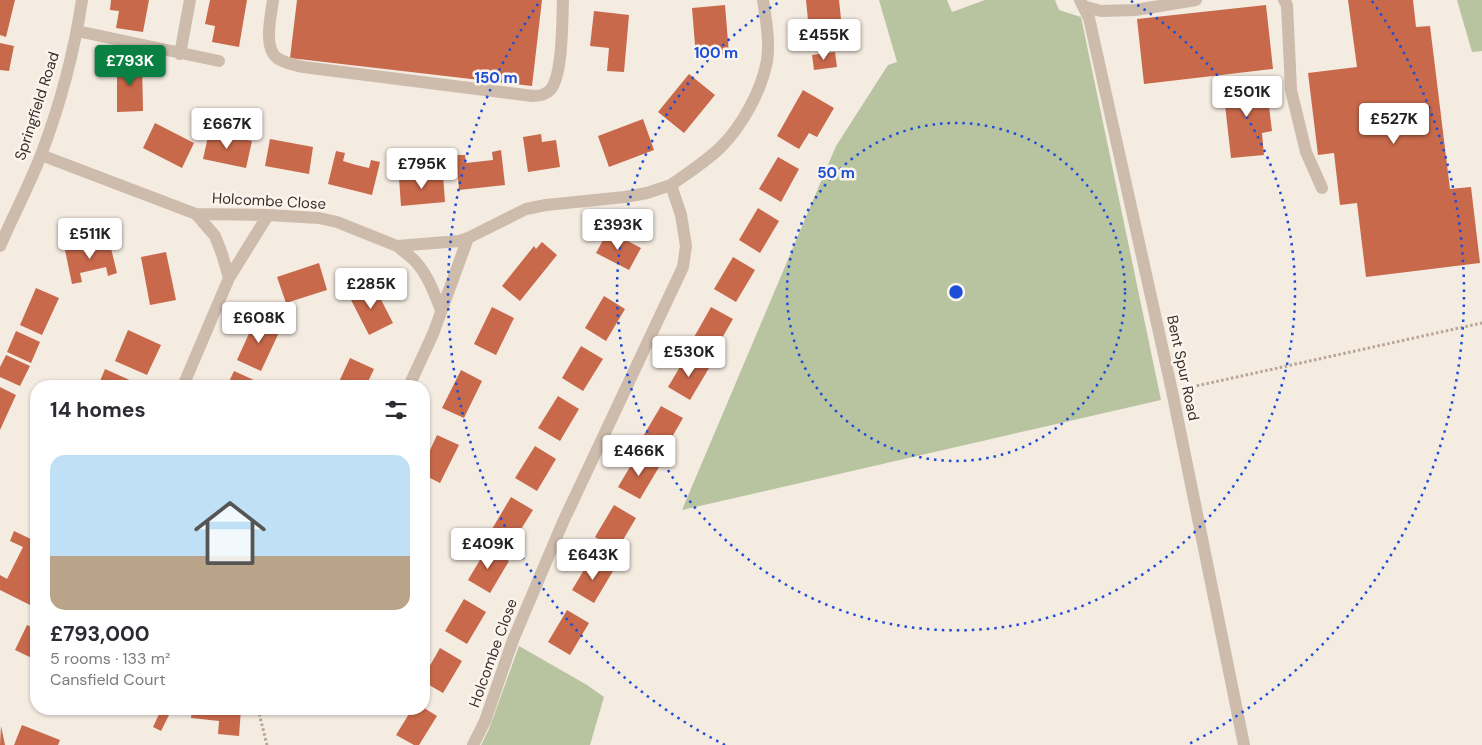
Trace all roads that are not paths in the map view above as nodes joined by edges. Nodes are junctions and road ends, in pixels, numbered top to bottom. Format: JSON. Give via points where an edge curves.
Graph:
{"nodes":[{"id":1,"x":82,"y":0,"type":"edge"},
{"id":2,"x":190,"y":0,"type":"edge"},
{"id":3,"x":273,"y":0,"type":"edge"},
{"id":4,"x":564,"y":0,"type":"edge"},
{"id":5,"x":763,"y":0,"type":"edge"},
{"id":6,"x":1196,"y":0,"type":"edge"},
{"id":7,"x":1284,"y":0,"type":"edge"},
{"id":8,"x":1081,"y":3,"type":"edge"},
{"id":9,"x":77,"y":31,"type":"junction"},
{"id":10,"x":180,"y":54,"type":"junction"},
{"id":11,"x":219,"y":62,"type":"dead end"},
{"id":12,"x":40,"y":155,"type":"junction"},
{"id":13,"x":671,"y":185,"type":"junction"},
{"id":14,"x":1322,"y":188,"type":"dead end"},
{"id":15,"x":196,"y":214,"type":"junction"},
{"id":16,"x":268,"y":215,"type":"junction"},
{"id":17,"x":468,"y":238,"type":"junction"},
{"id":18,"x":0,"y":246,"type":"edge"},
{"id":19,"x":397,"y":246,"type":"junction"},
{"id":20,"x":229,"y":278,"type":"junction"},
{"id":21,"x":441,"y":310,"type":"junction"},
{"id":22,"x":186,"y":380,"type":"edge"},
{"id":23,"x":412,"y":380,"type":"edge"},
{"id":24,"x":473,"y":745,"type":"edge"},
{"id":25,"x":1244,"y":745,"type":"edge"}],
"edges":[{"from":1,"to":9,"type":"street","name":"Springfield Road"},
{"from":2,"to":10,"type":"street"},
{"from":3,"to":4,"type":"street","via":[[268,40],[271,52],[286,62],[303,67],[533,96],[542,96],[555,80]]},
{"from":5,"to":13,"type":"street","name":"Holcombe Close","via":[[768,30],[767,60],[760,88],[745,117],[721,147]]},
{"from":6,"to":8,"type":"street","via":[[1135,10],[1101,11]]},
{"from":7,"to":14,"type":"street","via":[[1287,5],[1292,90],[1306,152]]},
{"from":8,"to":25,"type":"street","name":"Bent Spur Road","via":[[1089,18],[1172,391]]},
{"from":9,"to":10,"type":"street"},
{"from":9,"to":12,"type":"street","name":"Springfield Road","via":[[62,95]]},
{"from":10,"to":11,"type":"street"},
{"from":12,"to":15,"type":"street","name":"Holcombe Close"},
{"from":12,"to":18,"type":"street","name":"Springfield Road"},
{"from":13,"to":17,"type":"street","name":"Holcombe Close","via":[[625,197],[526,209]]},
{"from":13,"to":24,"type":"street","name":"Holcombe Close","via":[[681,215],[686,246],[683,267],[563,522]]},
{"from":15,"to":16,"type":"street","name":"Holcombe Close"},
{"from":15,"to":20,"type":"street","via":[[214,236]]},
{"from":16,"to":19,"type":"street","name":"Holcombe Close","via":[[337,222]]},
{"from":16,"to":20,"type":"street"},
{"from":17,"to":19,"type":"street","name":"Holcombe Close"},
{"from":17,"to":21,"type":"street"},
{"from":19,"to":21,"type":"street","via":[[424,273]]},
{"from":20,"to":22,"type":"street"},
{"from":21,"to":23,"type":"street"}]}
